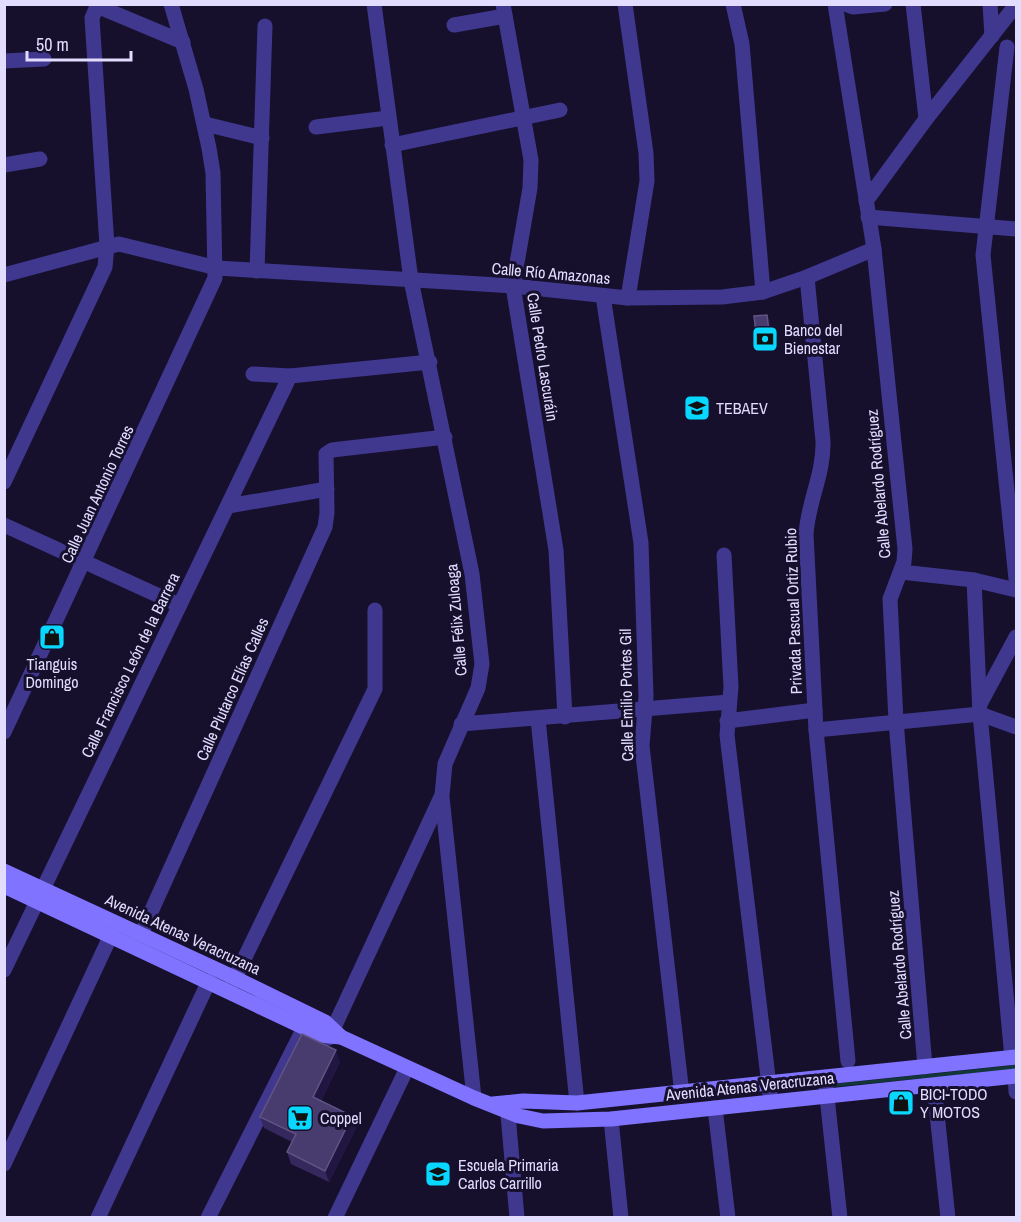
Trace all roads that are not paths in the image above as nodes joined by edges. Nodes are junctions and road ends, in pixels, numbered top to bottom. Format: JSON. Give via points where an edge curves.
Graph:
{"nodes":[{"id":1,"x":171,"y":4,"type":"edge"},
{"id":2,"x":374,"y":4,"type":"edge"},
{"id":3,"x":625,"y":4,"type":"edge"},
{"id":4,"x":733,"y":4,"type":"edge"},
{"id":5,"x":835,"y":4,"type":"edge"},
{"id":6,"x":844,"y":4,"type":"edge"},
{"id":7,"x":885,"y":4,"type":"edge"},
{"id":8,"x":913,"y":4,"type":"edge"},
{"id":9,"x":990,"y":4,"type":"edge"},
{"id":10,"x":98,"y":5,"type":"edge"},
{"id":11,"x":1017,"y":5,"type":"edge"},
{"id":12,"x":504,"y":10,"type":"edge"},
{"id":13,"x":454,"y":25,"type":"dead end"},
{"id":14,"x":265,"y":26,"type":"dead end"},
{"id":15,"x":992,"y":36,"type":"junction"},
{"id":16,"x":183,"y":42,"type":"junction"},
{"id":17,"x":1007,"y":47,"type":"dead end"},
{"id":18,"x":44,"y":59,"type":"dead end"},
{"id":19,"x":4,"y":62,"type":"edge"},
{"id":20,"x":560,"y":110,"type":"dead end"},
{"id":21,"x":388,"y":118,"type":"junction"},
{"id":22,"x":522,"y":118,"type":"junction"},
{"id":23,"x":926,"y":119,"type":"junction"},
{"id":24,"x":205,"y":124,"type":"junction"},
{"id":25,"x":316,"y":127,"type":"dead end"},
{"id":26,"x":262,"y":138,"type":"junction"},
{"id":27,"x":392,"y":145,"type":"junction"},
{"id":28,"x":40,"y":159,"type":"dead end"},
{"id":29,"x":4,"y":165,"type":"edge"},
{"id":30,"x":866,"y":201,"type":"junction"},
{"id":31,"x":868,"y":217,"type":"junction"},
{"id":32,"x":984,"y":226,"type":"junction"},
{"id":33,"x":1017,"y":229,"type":"edge"},
{"id":34,"x":107,"y":246,"type":"junction"},
{"id":35,"x":874,"y":249,"type":"junction"},
{"id":36,"x":217,"y":268,"type":"junction"},
{"id":37,"x":257,"y":271,"type":"junction"},
{"id":38,"x":4,"y":275,"type":"edge"},
{"id":39,"x":807,"y":277,"type":"junction"},
{"id":40,"x":411,"y":280,"type":"junction"},
{"id":41,"x":513,"y":286,"type":"junction"},
{"id":42,"x":763,"y":292,"type":"junction"},
{"id":43,"x":603,"y":296,"type":"junction"},
{"id":44,"x":628,"y":298,"type":"junction"},
{"id":45,"x":430,"y":363,"type":"junction"},
{"id":46,"x":253,"y":374,"type":"dead end"},
{"id":47,"x":290,"y":376,"type":"junction"},
{"id":48,"x":445,"y":437,"type":"junction"},
{"id":49,"x":4,"y":482,"type":"edge"},
{"id":50,"x":327,"y":489,"type":"junction"},
{"id":51,"x":228,"y":506,"type":"junction"},
{"id":52,"x":4,"y":525,"type":"edge"},
{"id":53,"x":724,"y":555,"type":"dead end"},
{"id":54,"x":86,"y":562,"type":"junction"},
{"id":55,"x":900,"y":572,"type":"junction"},
{"id":56,"x":1017,"y":579,"type":"edge"},
{"id":57,"x":974,"y":580,"type":"junction"},
{"id":58,"x":1017,"y":590,"type":"edge"},
{"id":59,"x":179,"y":605,"type":"junction"},
{"id":60,"x":375,"y":610,"type":"dead end"},
{"id":61,"x":1017,"y":637,"type":"edge"},
{"id":62,"x":729,"y":702,"type":"junction"},
{"id":63,"x":980,"y":709,"type":"junction"},
{"id":64,"x":644,"y":710,"type":"junction"},
{"id":65,"x":815,"y":710,"type":"junction"},
{"id":66,"x":565,"y":717,"type":"junction"},
{"id":67,"x":538,"y":718,"type":"junction"},
{"id":68,"x":896,"y":721,"type":"junction"},
{"id":69,"x":727,"y":722,"type":"junction"},
{"id":70,"x":461,"y":724,"type":"junction"},
{"id":71,"x":1017,"y":727,"type":"edge"},
{"id":72,"x":816,"y":730,"type":"junction"},
{"id":73,"x":4,"y":732,"type":"edge"},
{"id":74,"x":442,"y":795,"type":"junction"},
{"id":75,"x":4,"y":871,"type":"edge"},
{"id":76,"x":4,"y":886,"type":"edge"},
{"id":77,"x":40,"y":895,"type":"junction"},
{"id":78,"x":141,"y":934,"type":"junction"},
{"id":79,"x":111,"y":935,"type":"junction"},
{"id":80,"x":4,"y":970,"type":"edge"},
{"id":81,"x":209,"y":981,"type":"junction"},
{"id":82,"x":232,"y":984,"type":"junction"},
{"id":83,"x":304,"y":1028,"type":"junction"},
{"id":84,"x":334,"y":1034,"type":"junction"},
{"id":85,"x":1014,"y":1058,"type":"edge"},
{"id":86,"x":848,"y":1061,"type":"dead end"},
{"id":87,"x":925,"y":1067,"type":"junction"},
{"id":88,"x":407,"y":1068,"type":"junction"},
{"id":89,"x":1016,"y":1076,"type":"edge"},
{"id":90,"x":825,"y":1078,"type":"junction"},
{"id":91,"x":770,"y":1084,"type":"junction"},
{"id":92,"x":934,"y":1085,"type":"junction"},
{"id":93,"x":1017,"y":1092,"type":"edge"},
{"id":94,"x":682,"y":1094,"type":"junction"},
{"id":95,"x":827,"y":1096,"type":"junction"},
{"id":96,"x":474,"y":1098,"type":"junction"},
{"id":97,"x":771,"y":1102,"type":"junction"},
{"id":98,"x":577,"y":1103,"type":"junction"},
{"id":99,"x":506,"y":1107,"type":"junction"},
{"id":100,"x":715,"y":1108,"type":"junction"},
{"id":101,"x":610,"y":1119,"type":"junction"},
{"id":102,"x":4,"y":1164,"type":"edge"},
{"id":103,"x":98,"y":1218,"type":"edge"},
{"id":104,"x":208,"y":1218,"type":"edge"},
{"id":105,"x":335,"y":1218,"type":"edge"},
{"id":106,"x":517,"y":1218,"type":"edge"},
{"id":107,"x":621,"y":1218,"type":"edge"},
{"id":108,"x":728,"y":1218,"type":"edge"},
{"id":109,"x":840,"y":1218,"type":"edge"},
{"id":110,"x":948,"y":1218,"type":"edge"}],
"edges":[{"from":1,"to":16,"type":"street","name":"Calle Juan Antonio Torres"},
{"from":2,"to":21,"type":"street","name":"Calle Félix Zuloaga"},
{"from":3,"to":44,"type":"street","via":[[647,181]]},
{"from":4,"to":42,"type":"street","via":[[742,44]]},
{"from":5,"to":30,"type":"street","name":"Calle Abelardo Rodríguez"},
{"from":6,"to":7,"type":"street"},
{"from":8,"to":23,"type":"street"},
{"from":9,"to":15,"type":"street"},
{"from":10,"to":16,"type":"street"},
{"from":10,"to":34,"type":"street","via":[[92,18]]},
{"from":11,"to":15,"type":"street"},
{"from":12,"to":13,"type":"street"},
{"from":12,"to":22,"type":"street","name":"Calle Pedro Lascuráin"},
{"from":14,"to":26,"type":"street"},
{"from":15,"to":23,"type":"street"},
{"from":16,"to":24,"type":"street","name":"Calle Juan Antonio Torres"},
{"from":17,"to":32,"type":"street"},
{"from":18,"to":19,"type":"street"},
{"from":20,"to":22,"type":"street"},
{"from":21,"to":25,"type":"street"},
{"from":21,"to":27,"type":"street","name":"Calle Félix Zuloaga"},
{"from":22,"to":27,"type":"street"},
{"from":22,"to":41,"type":"street","name":"Calle Pedro Lascuráin","via":[[531,175]]},
{"from":23,"to":30,"type":"street"},
{"from":24,"to":26,"type":"street"},
{"from":24,"to":36,"type":"street","name":"Calle Juan Antonio Torres","via":[[213,174]]},
{"from":26,"to":37,"type":"street"},
{"from":27,"to":40,"type":"street","name":"Calle Félix Zuloaga"},
{"from":28,"to":29,"type":"street"},
{"from":30,"to":31,"type":"street","name":"Calle Abelardo Rodríguez"},
{"from":31,"to":32,"type":"street"},
{"from":31,"to":35,"type":"street","name":"Calle Abelardo Rodríguez"},
{"from":32,"to":33,"type":"street"},
{"from":32,"to":56,"type":"street","via":[[983,255]]},
{"from":34,"to":36,"type":"street","name":"Calle Río Amazonas","via":[[130,245]]},
{"from":34,"to":38,"type":"street","name":"Calle Río Amazonas"},
{"from":34,"to":49,"type":"street","via":[[105,267]]},
{"from":35,"to":39,"type":"street","name":"Calle Río Amazonas"},
{"from":35,"to":55,"type":"street","name":"Calle Abelardo Rodríguez","via":[[905,549]]},
{"from":36,"to":37,"type":"street","name":"Calle Río Amazonas"},
{"from":36,"to":54,"type":"street","name":"Calle Juan Antonio Torres","via":[[211,291]]},
{"from":37,"to":40,"type":"street","name":"Calle Río Amazonas"},
{"from":39,"to":42,"type":"street","name":"Calle Río Amazonas"},
{"from":39,"to":65,"type":"street","name":"Privada Pascual Ortiz Rubio","via":[[824,460],[806,534]]},
{"from":40,"to":41,"type":"street","name":"Calle Río Amazonas"},
{"from":40,"to":45,"type":"street","name":"Calle Félix Zuloaga"},
{"from":41,"to":43,"type":"street","name":"Calle Río Amazonas"},
{"from":41,"to":66,"type":"street","name":"Calle Pedro Lascuráin","via":[[556,550]]},
{"from":42,"to":44,"type":"street","name":"Calle Río Amazonas","via":[[722,297]]},
{"from":43,"to":44,"type":"street","name":"Calle Río Amazonas"},
{"from":43,"to":64,"type":"street","name":"Calle Emilio Portes Gil","via":[[641,543]]},
{"from":45,"to":47,"type":"street"},
{"from":45,"to":48,"type":"street","name":"Calle Félix Zuloaga"},
{"from":46,"to":47,"type":"street"},
{"from":47,"to":51,"type":"street","name":"Calle Francisco León de la Barrera"},
{"from":48,"to":50,"type":"street","name":"Calle Plutarco Elías Calles","via":[[332,450],[326,454]]},
{"from":48,"to":70,"type":"street","name":"Calle Félix Zuloaga","via":[[472,574],[482,664],[478,688]]},
{"from":50,"to":51,"type":"street"},
{"from":50,"to":78,"type":"street","name":"Calle Plutarco Elías Calles","via":[[325,527]]},
{"from":51,"to":59,"type":"street","name":"Calle Francisco León de la Barrera"},
{"from":52,"to":54,"type":"street"},
{"from":53,"to":62,"type":"street"},
{"from":54,"to":59,"type":"street"},
{"from":54,"to":73,"type":"street","name":"Calle Juan Antonio Torres"},
{"from":55,"to":57,"type":"street"},
{"from":55,"to":68,"type":"street","name":"Calle Abelardo Rodríguez","via":[[890,599]]},
{"from":57,"to":58,"type":"street"},
{"from":57,"to":63,"type":"street"},
{"from":59,"to":77,"type":"street","name":"Calle Francisco León de la Barrera"},
{"from":60,"to":82,"type":"street","via":[[375,689]]},
{"from":61,"to":63,"type":"street"},
{"from":62,"to":64,"type":"street"},
{"from":62,"to":69,"type":"street"},
{"from":63,"to":68,"type":"street"},
{"from":63,"to":71,"type":"street"},
{"from":63,"to":85,"type":"street"},
{"from":64,"to":66,"type":"street"},
{"from":64,"to":94,"type":"street","name":"Calle Emilio Portes Gil","via":[[642,746]]},
{"from":65,"to":69,"type":"street"},
{"from":65,"to":72,"type":"street","name":"Privada Pascual Ortiz Rubio"},
{"from":66,"to":67,"type":"street"},
{"from":67,"to":70,"type":"street"},
{"from":67,"to":98,"type":"street"},
{"from":68,"to":72,"type":"street"},
{"from":68,"to":87,"type":"street","name":"Calle Abelardo Rodríguez"},
{"from":69,"to":91,"type":"street"},
{"from":70,"to":74,"type":"street","name":"Calle Félix Zuloaga","via":[[445,764]]},
{"from":72,"to":86,"type":"street","name":"Privada Pascual Ortiz Rubio"},
{"from":74,"to":84,"type":"street","name":"Calle Félix Zuloaga"},
{"from":74,"to":96,"type":"street"},
{"from":75,"to":77,"type":"main road","name":"Avenida Atenas Veracruzana"},
{"from":76,"to":77,"type":"main road","name":"Avenida Atenas Veracruzana"},
{"from":77,"to":78,"type":"main road","name":"Avenida Atenas Veracruzana"},
{"from":77,"to":79,"type":"main road","name":"Avenida Atenas Veracruzana"},
{"from":77,"to":80,"type":"street","name":"Calle Francisco León de la Barrera"},
{"from":78,"to":82,"type":"main road","name":"Avenida Atenas Veracruzana"},
{"from":79,"to":81,"type":"main road","name":"Avenida Atenas Veracruzana"},
{"from":79,"to":102,"type":"street"},
{"from":81,"to":82,"type":"main road","name":"Avenida Atenas Veracruzana"},
{"from":81,"to":103,"type":"street"},
{"from":82,"to":83,"type":"main road","name":"Avenida Atenas Veracruzana"},
{"from":82,"to":84,"type":"main road","name":"Avenida Atenas Veracruzana"},
{"from":83,"to":84,"type":"main road","name":"Avenida Atenas Veracruzana"},
{"from":83,"to":104,"type":"street"},
{"from":84,"to":88,"type":"main road","name":"Avenida Atenas Veracruzana"},
{"from":85,"to":87,"type":"main road","name":"Avenida Atenas Veracruzana"},
{"from":87,"to":90,"type":"main road","name":"Avenida Atenas Veracruzana"},
{"from":88,"to":96,"type":"main road","name":"Avenida Atenas Veracruzana"},
{"from":88,"to":105,"type":"street"},
{"from":89,"to":92,"type":"main road","name":"Avenida Atenas Veracruzana"},
{"from":89,"to":93,"type":"street"},
{"from":90,"to":91,"type":"main road","name":"Avenida Atenas Veracruzana"},
{"from":90,"to":95,"type":"street"},
{"from":91,"to":94,"type":"main road","name":"Avenida Atenas Veracruzana"},
{"from":91,"to":97,"type":"street"},
{"from":92,"to":95,"type":"main road","name":"Avenida Atenas Veracruzana"},
{"from":92,"to":110,"type":"street"},
{"from":94,"to":98,"type":"main road","name":"Avenida Atenas Veracruzana"},
{"from":95,"to":97,"type":"main road","name":"Avenida Atenas Veracruzana"},
{"from":95,"to":109,"type":"street"},
{"from":96,"to":99,"type":"main road","name":"Avenida Atenas Veracruzana"},
{"from":97,"to":100,"type":"main road","name":"Avenida Atenas Veracruzana"},
{"from":98,"to":99,"type":"main road","name":"Avenida Atenas Veracruzana"},
{"from":99,"to":101,"type":"main road","name":"Avenida Atenas Veracruzana","via":[[543,1121]]},
{"from":99,"to":106,"type":"street"},
{"from":100,"to":101,"type":"main road","name":"Avenida Atenas Veracruzana"},
{"from":100,"to":108,"type":"street"},
{"from":101,"to":107,"type":"street"}]}
